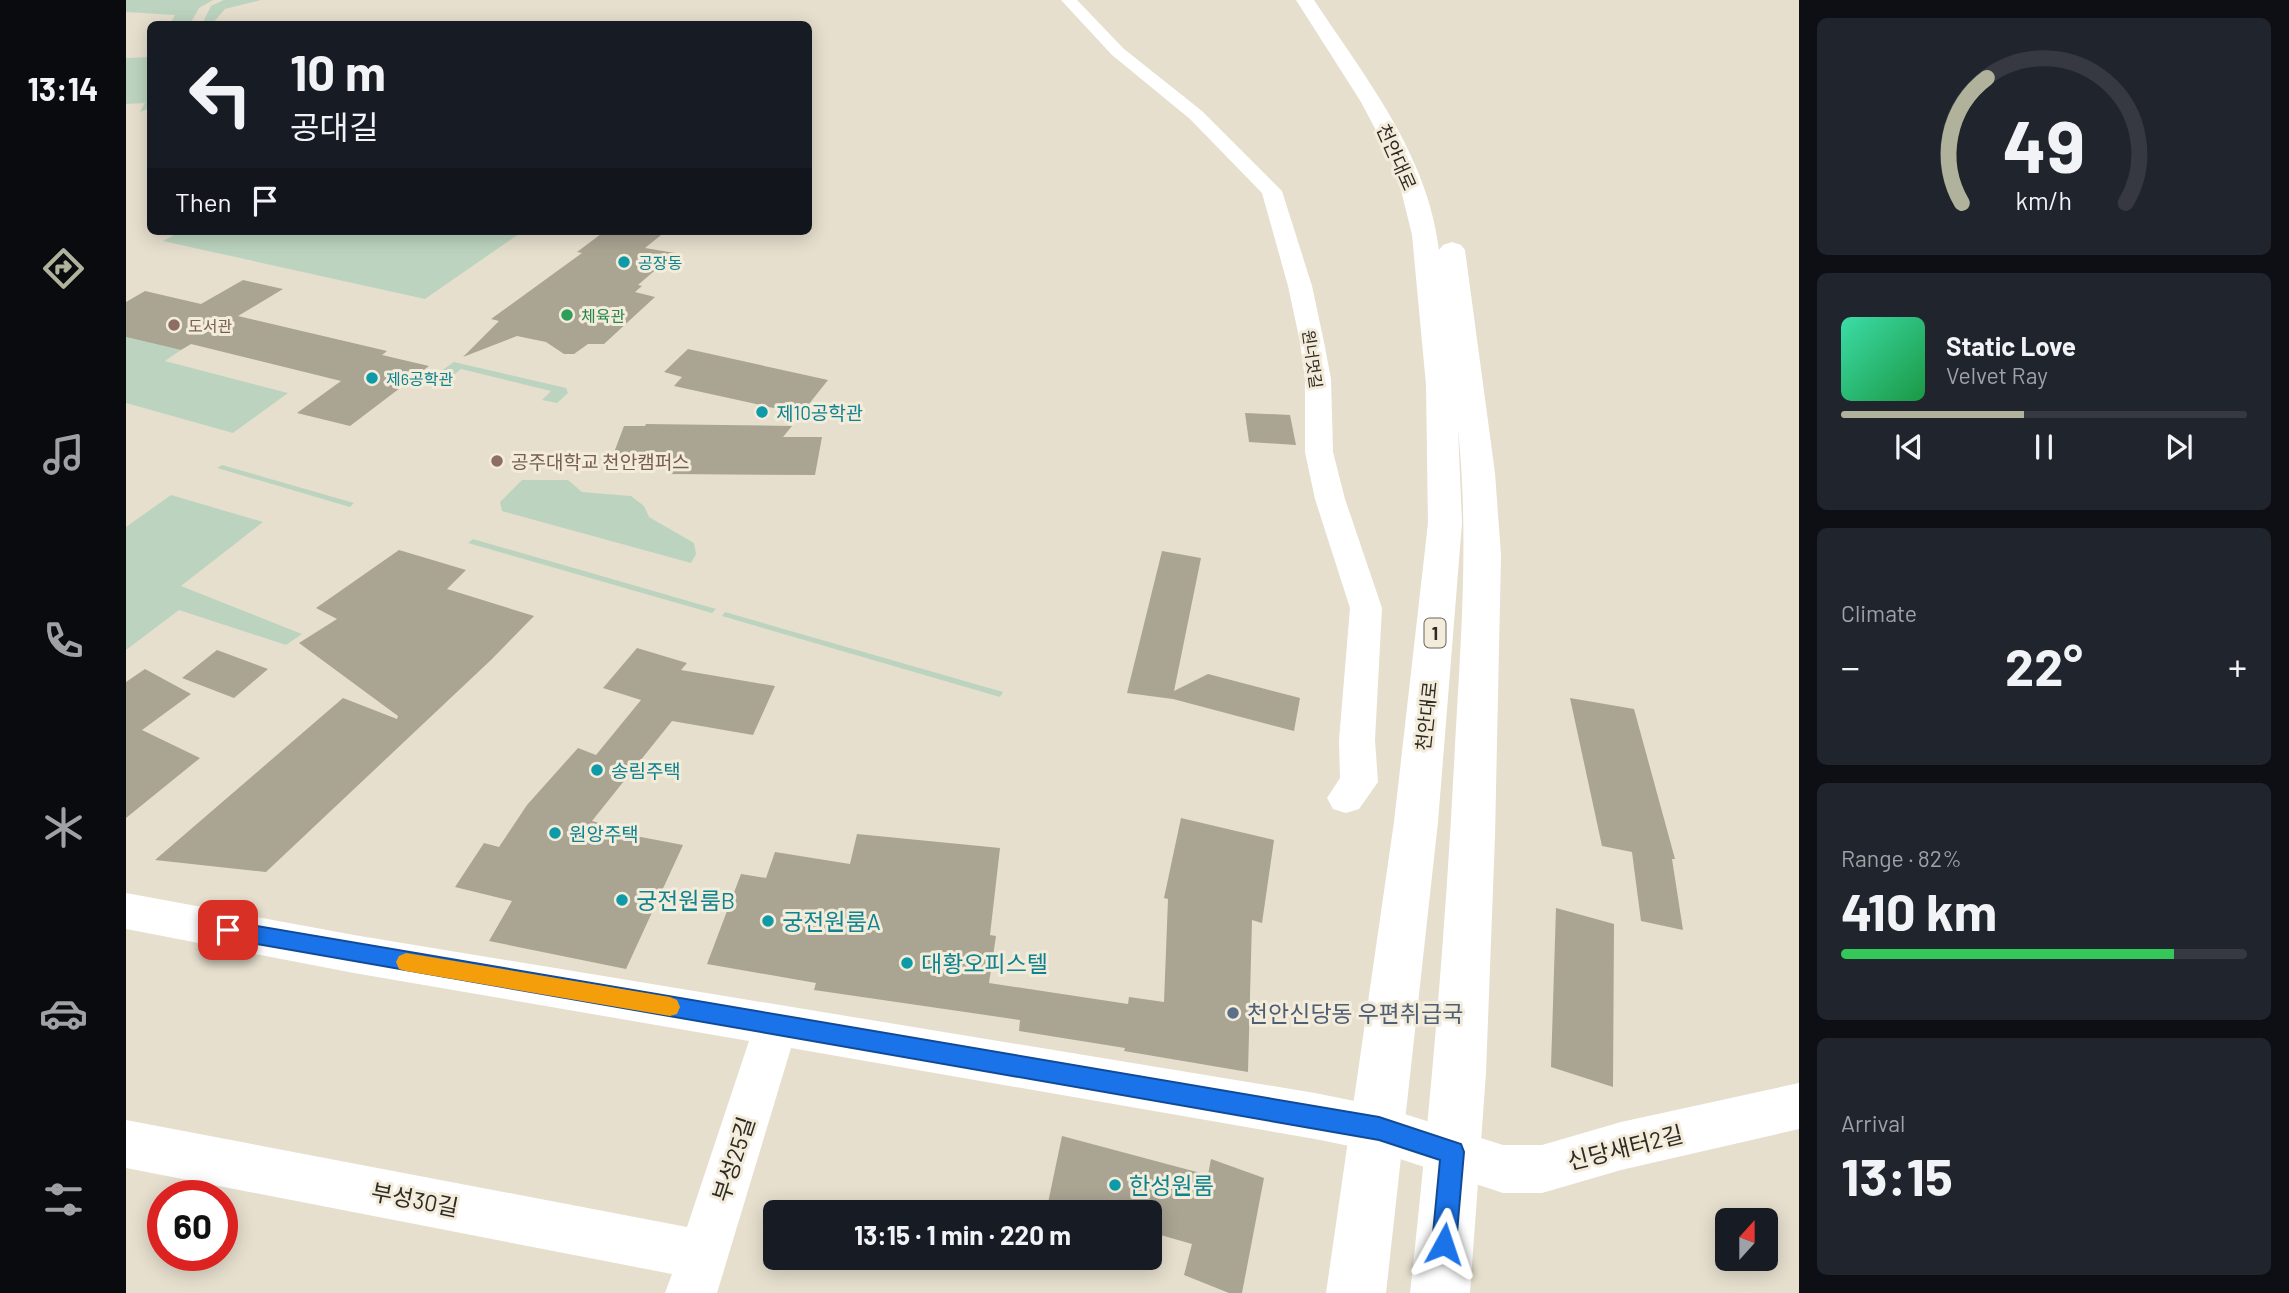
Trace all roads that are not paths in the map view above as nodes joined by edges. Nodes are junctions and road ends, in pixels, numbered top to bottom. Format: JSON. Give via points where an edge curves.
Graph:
{"nodes":[{"id":1,"x":1069,"y":0,"type":"edge"},
{"id":2,"x":1306,"y":0,"type":"edge"},
{"id":3,"x":1326,"y":0,"type":"edge"},
{"id":4,"x":1346,"y":798,"type":"dead end"},
{"id":5,"x":126,"y":911,"type":"edge"},
{"id":6,"x":776,"y":1025,"type":"junction"},
{"id":7,"x":1799,"y":1106,"type":"edge"},
{"id":8,"x":1379,"y":1129,"type":"junction"},
{"id":9,"x":126,"y":1144,"type":"edge"},
{"id":10,"x":1452,"y":1152,"type":"junction"},
{"id":11,"x":697,"y":1274,"type":"edge"},
{"id":12,"x":1356,"y":1293,"type":"edge"},
{"id":13,"x":1440,"y":1293,"type":"edge"}],
"edges":[{"from":1,"to":4,"type":"street","name":"원너멋길","via":[[1118,52],[1196,115],[1272,191],[1312,342],[1318,379],[1319,452],[1366,608],[1357,740],[1359,782]]},
{"from":2,"to":8,"type":"main road","name":"천안대로","number":"1","via":[[1371,102],[1413,190],[1425,235],[1441,385],[1446,523]]},
{"from":3,"to":10,"type":"main road","name":"천안대로","via":[[1408,128],[1438,191],[1454,258],[1479,473],[1483,555],[1474,823]]},
{"from":5,"to":6,"type":"street","name":"신당새터2길"},
{"from":6,"to":8,"type":"street","name":"신당새터2길"},
{"from":6,"to":11,"type":"street","name":"부성25길"},
{"from":7,"to":10,"type":"street","name":"신당새터2길","via":[[1621,1146],[1542,1169],[1503,1169]]},
{"from":8,"to":10,"type":"street","name":"신당새터2길"},
{"from":8,"to":12,"type":"main road","name":"천안대로","number":"1"},
{"from":9,"to":11,"type":"street","name":"부성30길"},
{"from":10,"to":13,"type":"main road","name":"천안대로"}]}
